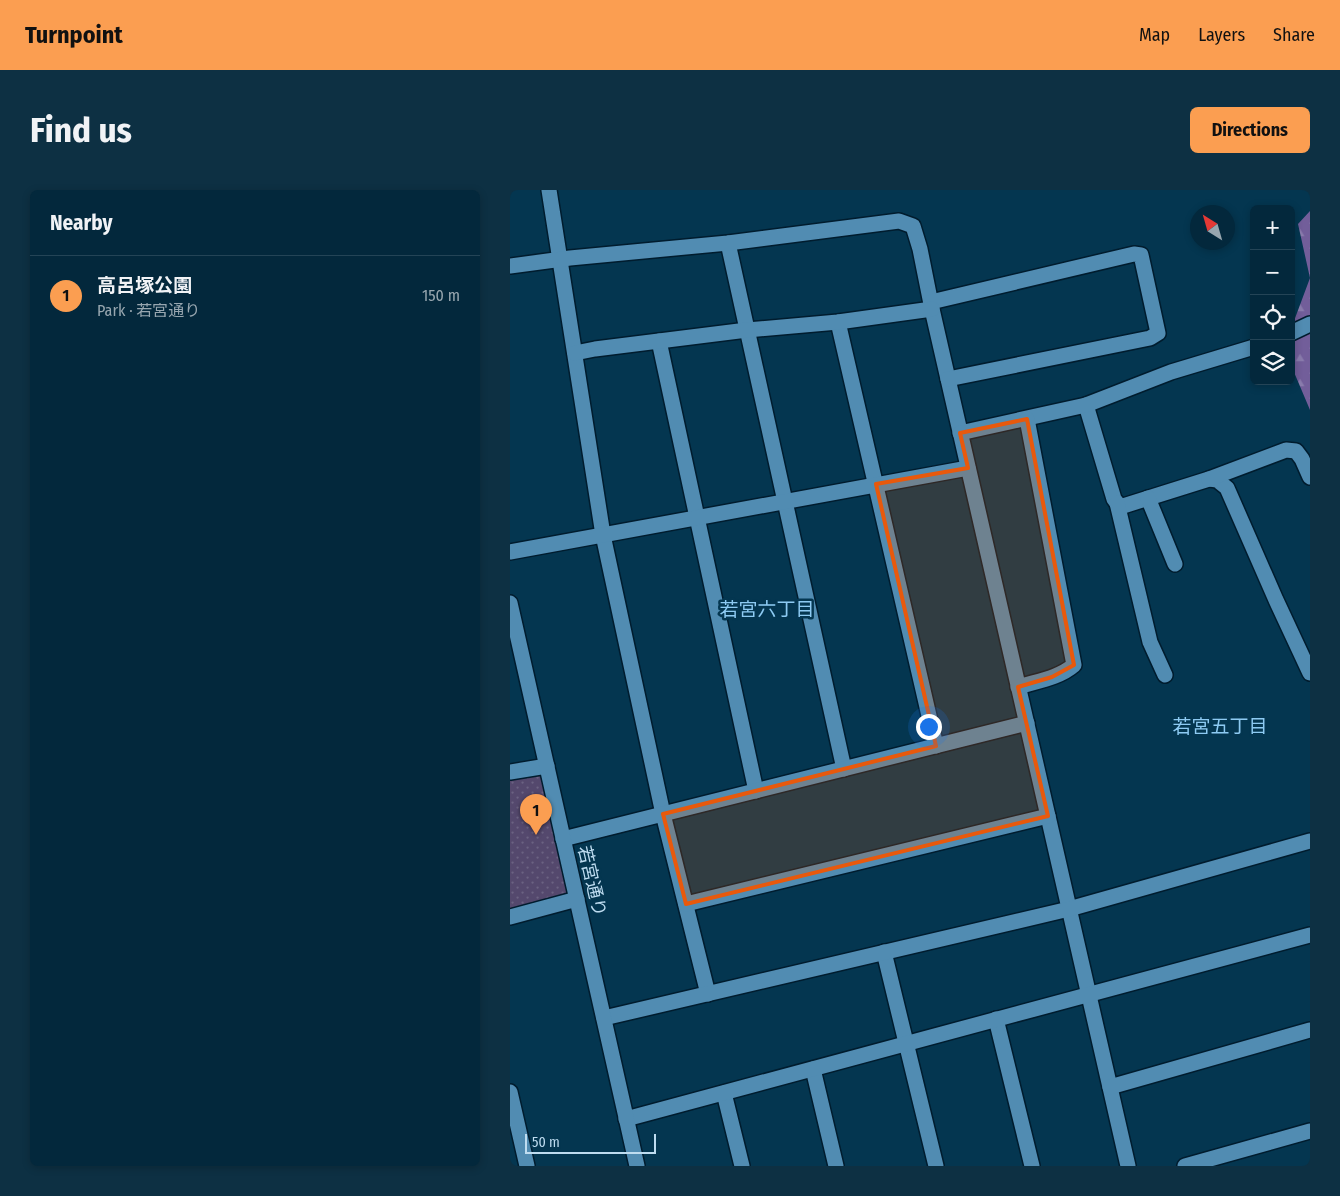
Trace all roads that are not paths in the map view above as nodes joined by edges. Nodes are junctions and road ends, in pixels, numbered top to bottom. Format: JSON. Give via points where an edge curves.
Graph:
{"nodes":[{"id":1,"x":549,"y":190,"type":"edge"},
{"id":2,"x":728,"y":243,"type":"junction"},
{"id":3,"x":560,"y":259,"type":"junction"},
{"id":4,"x":510,"y":266,"type":"edge"},
{"id":5,"x":931,"y":305,"type":"junction"},
{"id":6,"x":838,"y":322,"type":"junction"},
{"id":7,"x":1310,"y":324,"type":"edge"},
{"id":8,"x":746,"y":330,"type":"junction"},
{"id":9,"x":1295,"y":331,"type":"edge"},
{"id":10,"x":659,"y":341,"type":"junction"},
{"id":11,"x":1250,"y":348,"type":"edge"},
{"id":12,"x":575,"y":353,"type":"junction"},
{"id":13,"x":948,"y":379,"type":"junction"},
{"id":14,"x":1086,"y":404,"type":"junction"},
{"id":15,"x":1028,"y":419,"type":"junction"},
{"id":16,"x":960,"y":433,"type":"junction"},
{"id":17,"x":968,"y":468,"type":"junction"},
{"id":18,"x":1310,"y":477,"type":"edge"},
{"id":19,"x":1209,"y":479,"type":"junction"},
{"id":20,"x":876,"y":484,"type":"junction"},
{"id":21,"x":1148,"y":498,"type":"junction"},
{"id":22,"x":785,"y":501,"type":"junction"},
{"id":23,"x":1116,"y":503,"type":"junction"},
{"id":24,"x":697,"y":517,"type":"junction"},
{"id":25,"x":603,"y":535,"type":"junction"},
{"id":26,"x":510,"y":552,"type":"edge"},
{"id":27,"x":1175,"y":564,"type":"dead end"},
{"id":28,"x":510,"y":603,"type":"edge"},
{"id":29,"x":512,"y":621,"type":"edge"},
{"id":30,"x":1310,"y":673,"type":"edge"},
{"id":31,"x":1165,"y":675,"type":"dead end"},
{"id":32,"x":1018,"y":686,"type":"junction"},
{"id":33,"x":1027,"y":724,"type":"junction"},
{"id":34,"x":936,"y":746,"type":"junction"},
{"id":35,"x":547,"y":766,"type":"junction"},
{"id":36,"x":844,"y":769,"type":"junction"},
{"id":37,"x":510,"y":772,"type":"edge"},
{"id":38,"x":756,"y":791,"type":"junction"},
{"id":39,"x":663,"y":814,"type":"junction"},
{"id":40,"x":1048,"y":816,"type":"junction"},
{"id":41,"x":563,"y":839,"type":"junction"},
{"id":42,"x":1310,"y":841,"type":"edge"},
{"id":43,"x":577,"y":899,"type":"junction"},
{"id":44,"x":686,"y":904,"type":"junction"},
{"id":45,"x":1069,"y":909,"type":"junction"},
{"id":46,"x":510,"y":917,"type":"edge"},
{"id":47,"x":1310,"y":934,"type":"edge"},
{"id":48,"x":884,"y":952,"type":"junction"},
{"id":49,"x":708,"y":994,"type":"junction"},
{"id":50,"x":1089,"y":994,"type":"junction"},
{"id":51,"x":604,"y":1018,"type":"junction"},
{"id":52,"x":996,"y":1020,"type":"junction"},
{"id":53,"x":1310,"y":1030,"type":"edge"},
{"id":54,"x":907,"y":1043,"type":"junction"},
{"id":55,"x":813,"y":1069,"type":"junction"},
{"id":56,"x":1110,"y":1087,"type":"junction"},
{"id":57,"x":510,"y":1092,"type":"edge"},
{"id":58,"x":724,"y":1093,"type":"junction"},
{"id":59,"x":512,"y":1112,"type":"edge"},
{"id":60,"x":626,"y":1119,"type":"junction"},
{"id":61,"x":1310,"y":1131,"type":"edge"},
{"id":62,"x":527,"y":1166,"type":"edge"},
{"id":63,"x":637,"y":1166,"type":"edge"},
{"id":64,"x":742,"y":1166,"type":"edge"},
{"id":65,"x":836,"y":1166,"type":"edge"},
{"id":66,"x":936,"y":1166,"type":"edge"},
{"id":67,"x":1032,"y":1166,"type":"edge"},
{"id":68,"x":1128,"y":1166,"type":"edge"},
{"id":69,"x":1185,"y":1166,"type":"edge"}],
"edges":[{"from":1,"to":3,"type":"street"},
{"from":2,"to":3,"type":"street"},
{"from":2,"to":5,"type":"street","via":[[899,221],[913,226]]},
{"from":2,"to":8,"type":"street"},
{"from":3,"to":4,"type":"street"},
{"from":3,"to":12,"type":"street"},
{"from":5,"to":6,"type":"street"},
{"from":5,"to":13,"type":"street"},
{"from":5,"to":13,"type":"street","via":[[1134,254],[1141,255],[1145,272],[1158,333],[1150,338]]},
{"from":6,"to":8,"type":"street"},
{"from":6,"to":20,"type":"street"},
{"from":7,"to":9,"type":"street"},
{"from":8,"to":10,"type":"street"},
{"from":8,"to":22,"type":"street"},
{"from":10,"to":12,"type":"street"},
{"from":10,"to":24,"type":"street"},
{"from":11,"to":14,"type":"street","via":[[1171,372]]},
{"from":12,"to":25,"type":"street"},
{"from":13,"to":16,"type":"street"},
{"from":14,"to":15,"type":"street"},
{"from":14,"to":23,"type":"street"},
{"from":15,"to":16,"type":"street"},
{"from":15,"to":32,"type":"street","via":[[1074,665],[1052,677]]},
{"from":16,"to":17,"type":"street"},
{"from":17,"to":20,"type":"street"},
{"from":17,"to":32,"type":"street"},
{"from":18,"to":19,"type":"street","via":[[1296,452],[1286,450]]},
{"from":19,"to":21,"type":"street"},
{"from":19,"to":30,"type":"street","via":[[1217,480],[1227,488]]},
{"from":20,"to":22,"type":"street"},
{"from":20,"to":34,"type":"street"},
{"from":21,"to":23,"type":"street","via":[[1120,506]]},
{"from":21,"to":27,"type":"street"},
{"from":22,"to":24,"type":"street"},
{"from":22,"to":36,"type":"street"},
{"from":23,"to":31,"type":"street","via":[[1150,642]]},
{"from":24,"to":25,"type":"street"},
{"from":24,"to":38,"type":"street"},
{"from":25,"to":26,"type":"street"},
{"from":25,"to":39,"type":"street"},
{"from":28,"to":29,"type":"street","name":"若宮通り"},
{"from":29,"to":35,"type":"street","name":"若宮通り"},
{"from":32,"to":33,"type":"street"},
{"from":33,"to":34,"type":"street"},
{"from":33,"to":40,"type":"street"},
{"from":34,"to":36,"type":"street"},
{"from":35,"to":37,"type":"street"},
{"from":35,"to":41,"type":"street","name":"若宮通り"},
{"from":36,"to":38,"type":"street"},
{"from":38,"to":39,"type":"street"},
{"from":39,"to":41,"type":"street"},
{"from":39,"to":44,"type":"street"},
{"from":40,"to":44,"type":"street"},
{"from":40,"to":45,"type":"street"},
{"from":41,"to":43,"type":"street","name":"若宮通り"},
{"from":42,"to":45,"type":"street"},
{"from":43,"to":46,"type":"street"},
{"from":43,"to":51,"type":"street","name":"若宮通り"},
{"from":44,"to":49,"type":"street"},
{"from":45,"to":48,"type":"street"},
{"from":45,"to":50,"type":"street"},
{"from":47,"to":50,"type":"street"},
{"from":48,"to":49,"type":"street"},
{"from":48,"to":54,"type":"street"},
{"from":49,"to":51,"type":"street"},
{"from":50,"to":52,"type":"street"},
{"from":50,"to":56,"type":"street"},
{"from":51,"to":60,"type":"street","name":"若宮通り"},
{"from":52,"to":54,"type":"street"},
{"from":52,"to":67,"type":"street"},
{"from":53,"to":56,"type":"street"},
{"from":54,"to":55,"type":"street"},
{"from":54,"to":66,"type":"street"},
{"from":55,"to":58,"type":"street"},
{"from":55,"to":65,"type":"street"},
{"from":56,"to":68,"type":"street"},
{"from":57,"to":59,"type":"street"},
{"from":58,"to":60,"type":"street"},
{"from":58,"to":64,"type":"street"},
{"from":59,"to":62,"type":"street"},
{"from":60,"to":63,"type":"street","name":"若宮通り"},
{"from":61,"to":69,"type":"street"}]}
